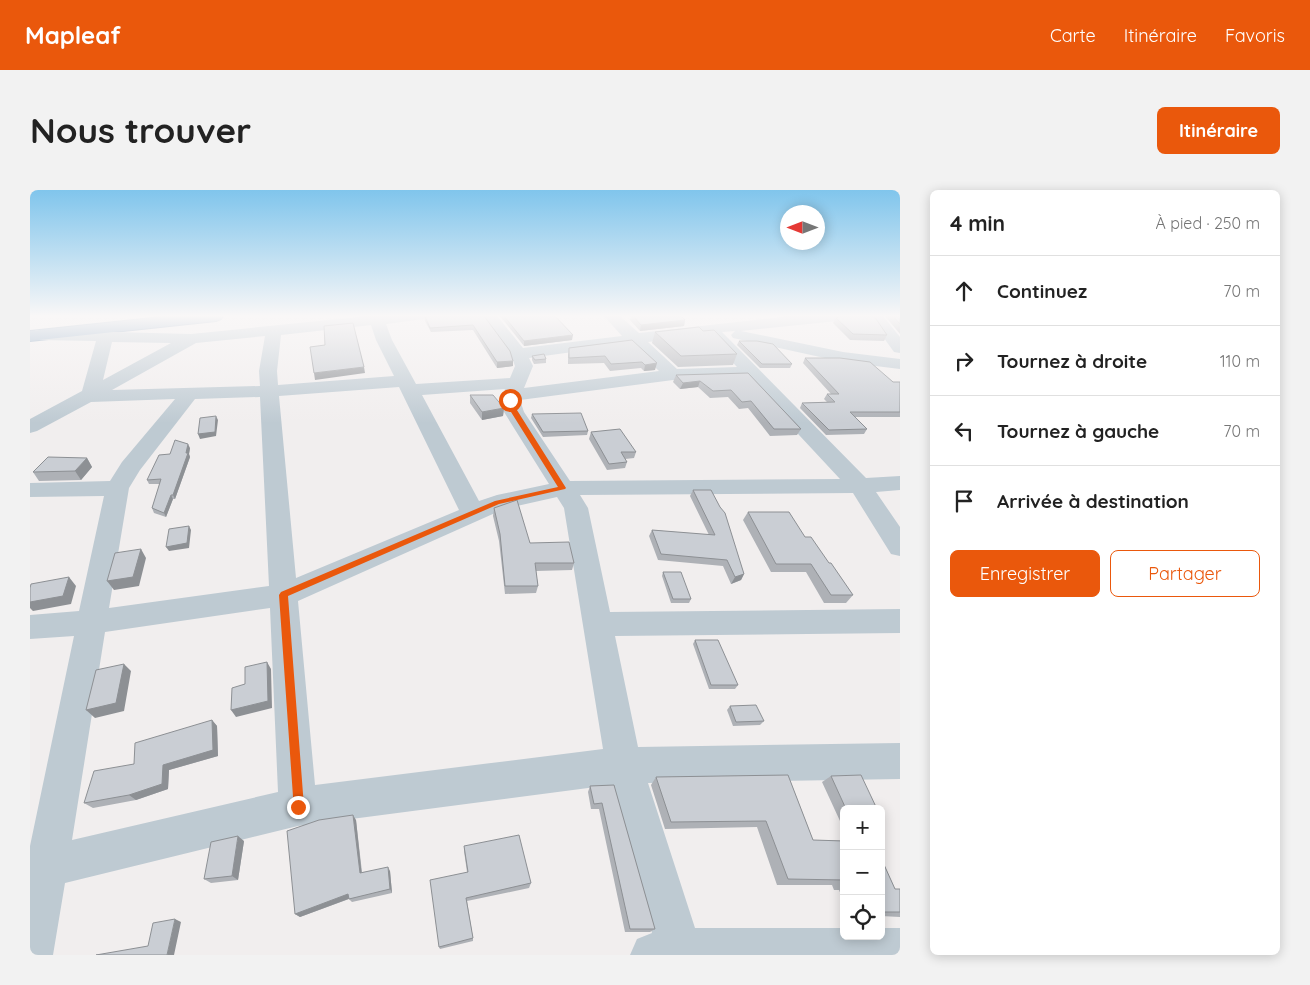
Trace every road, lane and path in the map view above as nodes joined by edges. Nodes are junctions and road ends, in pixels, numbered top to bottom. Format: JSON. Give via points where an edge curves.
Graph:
{"nodes":[{"id":1,"x":101,"y":352,"type":"edge"},
{"id":2,"x":168,"y":352,"type":"edge"},
{"id":3,"x":271,"y":352,"type":"edge"},
{"id":4,"x":390,"y":352,"type":"edge"},
{"id":5,"x":536,"y":352,"type":"edge"},
{"id":6,"x":648,"y":352,"type":"edge"},
{"id":7,"x":732,"y":352,"type":"edge"},
{"id":8,"x":818,"y":352,"type":"edge"},
{"id":9,"x":519,"y":354,"type":"joint"},
{"id":10,"x":900,"y":364,"type":"edge"},
{"id":11,"x":751,"y":372,"type":"junction"},
{"id":12,"x":673,"y":375,"type":"junction"},
{"id":13,"x":408,"y":386,"type":"junction"},
{"id":14,"x":515,"y":389,"type":"junction"},
{"id":15,"x":269,"y":391,"type":"junction"},
{"id":16,"x":189,"y":394,"type":"junction"},
{"id":17,"x":90,"y":396,"type":"junction"},
{"id":18,"x":30,"y":427,"type":"edge"},
{"id":19,"x":900,"y":483,"type":"edge"},
{"id":20,"x":860,"y":486,"type":"junction"},
{"id":21,"x":117,"y":488,"type":"junction"},
{"id":22,"x":562,"y":488,"type":"junction"},
{"id":23,"x":30,"y":490,"type":"edge"},
{"id":24,"x":473,"y":513,"type":"junction"},
{"id":25,"x":900,"y":546,"type":"edge"},
{"id":26,"x":284,"y":595,"type":"junction"},
{"id":27,"x":900,"y":621,"type":"edge"},
{"id":28,"x":92,"y":622,"type":"junction"},
{"id":29,"x":598,"y":624,"type":"junction"},
{"id":30,"x":30,"y":627,"type":"edge"},
{"id":31,"x":900,"y":761,"type":"edge"},
{"id":32,"x":624,"y":765,"type":"junction"},
{"id":33,"x":298,"y":807,"type":"junction"},
{"id":34,"x":38,"y":870,"type":"edge"},
{"id":35,"x":900,"y":951,"type":"edge"},
{"id":36,"x":671,"y":954,"type":"edge"},
{"id":37,"x":30,"y":955,"type":"edge"}],
"edges":[{"from":1,"to":17,"type":"street"},
{"from":2,"to":17,"type":"street"},
{"from":3,"to":15,"type":"street"},
{"from":4,"to":13,"type":"street"},
{"from":5,"to":9,"type":"street"},
{"from":6,"to":12,"type":"street"},
{"from":7,"to":11,"type":"street"},
{"from":8,"to":10,"type":"street"},
{"from":9,"to":14,"type":"street","via":[[524,366]]},
{"from":11,"to":12,"type":"street"},
{"from":11,"to":20,"type":"street"},
{"from":12,"to":14,"type":"street"},
{"from":13,"to":14,"type":"street"},
{"from":13,"to":15,"type":"street"},
{"from":13,"to":24,"type":"street"},
{"from":14,"to":22,"type":"street","via":[[510,400],[514,412]]},
{"from":15,"to":16,"type":"street"},
{"from":15,"to":26,"type":"street"},
{"from":16,"to":17,"type":"street"},
{"from":16,"to":21,"type":"street"},
{"from":17,"to":18,"type":"street"},
{"from":19,"to":20,"type":"street"},
{"from":20,"to":22,"type":"street"},
{"from":20,"to":25,"type":"street"},
{"from":21,"to":23,"type":"street"},
{"from":21,"to":28,"type":"street"},
{"from":22,"to":24,"type":"street","via":[[497,503]]},
{"from":22,"to":29,"type":"street","via":[[576,508]]},
{"from":24,"to":26,"type":"street"},
{"from":26,"to":28,"type":"street"},
{"from":26,"to":33,"type":"street"},
{"from":27,"to":29,"type":"street"},
{"from":28,"to":30,"type":"street"},
{"from":28,"to":34,"type":"street"},
{"from":29,"to":32,"type":"street"},
{"from":31,"to":32,"type":"street"},
{"from":32,"to":33,"type":"street"},
{"from":32,"to":36,"type":"street"},
{"from":33,"to":34,"type":"street"},
{"from":34,"to":37,"type":"street"},
{"from":35,"to":36,"type":"street"}]}
